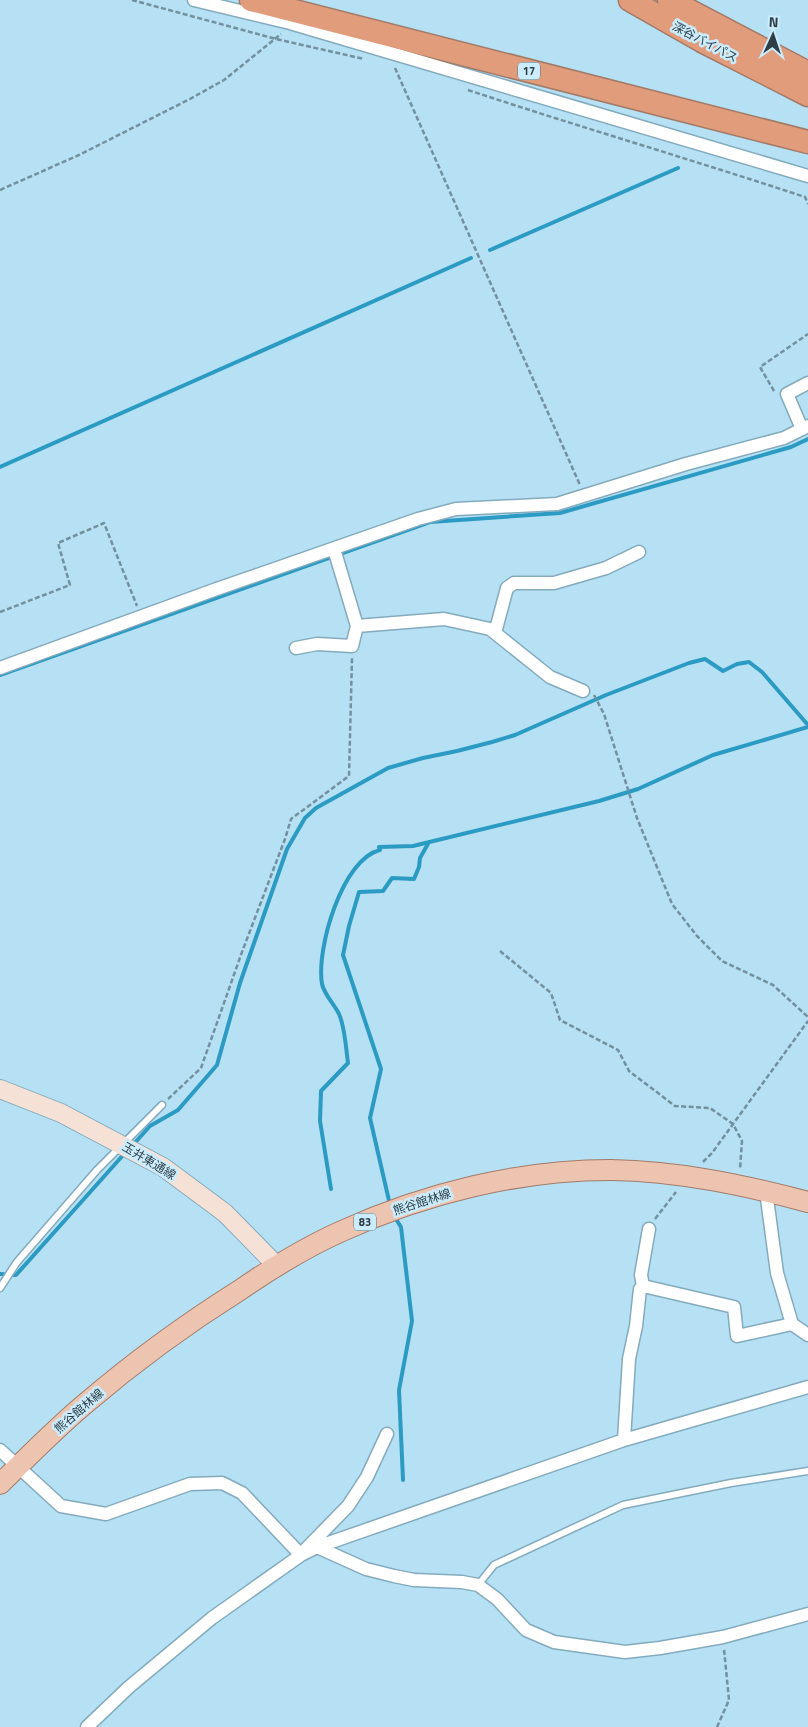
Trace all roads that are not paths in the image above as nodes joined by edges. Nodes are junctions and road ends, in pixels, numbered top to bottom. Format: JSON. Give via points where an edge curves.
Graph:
{"nodes":[{"id":1,"x":194,"y":0,"type":"edge"},
{"id":2,"x":251,"y":0,"type":"edge"},
{"id":3,"x":630,"y":0,"type":"edge"},
{"id":4,"x":669,"y":0,"type":"edge"},
{"id":5,"x":292,"y":17,"type":"junction"},
{"id":6,"x":808,"y":74,"type":"edge"},
{"id":7,"x":808,"y":95,"type":"edge"},
{"id":8,"x":808,"y":142,"type":"edge"},
{"id":9,"x":808,"y":176,"type":"edge"},
{"id":10,"x":808,"y":383,"type":"edge"},
{"id":11,"x":805,"y":427,"type":"edge"},
{"id":12,"x":334,"y":549,"type":"junction"},
{"id":13,"x":638,"y":552,"type":"dead end"},
{"id":14,"x":357,"y":626,"type":"junction"},
{"id":15,"x":495,"y":633,"type":"junction"},
{"id":16,"x":296,"y":648,"type":"dead end"},
{"id":17,"x":0,"y":668,"type":"edge"},
{"id":18,"x":583,"y":691,"type":"road end"},
{"id":19,"x":0,"y":1089,"type":"edge"},
{"id":20,"x":162,"y":1105,"type":"road end"},
{"id":21,"x":122,"y":1144,"type":"junction"},
{"id":22,"x":766,"y":1191,"type":"junction"},
{"id":23,"x":808,"y":1202,"type":"edge"},
{"id":24,"x":649,"y":1229,"type":"road end"},
{"id":25,"x":276,"y":1266,"type":"junction"},
{"id":26,"x":643,"y":1286,"type":"junction"},
{"id":27,"x":0,"y":1288,"type":"edge"},
{"id":28,"x":792,"y":1324,"type":"junction"},
{"id":29,"x":808,"y":1335,"type":"edge"},
{"id":30,"x":808,"y":1387,"type":"edge"},
{"id":31,"x":386,"y":1434,"type":"dead end"},
{"id":32,"x":624,"y":1440,"type":"junction"},
{"id":33,"x":0,"y":1450,"type":"edge"},
{"id":34,"x":17,"y":1467,"type":"junction"},
{"id":35,"x":808,"y":1471,"type":"edge"},
{"id":36,"x":0,"y":1484,"type":"edge"},
{"id":37,"x":317,"y":1547,"type":"junction"},
{"id":38,"x":301,"y":1554,"type":"junction"},
{"id":39,"x":478,"y":1585,"type":"junction"},
{"id":40,"x":808,"y":1614,"type":"edge"},
{"id":41,"x":87,"y":1727,"type":"edge"}],
"edges":[{"from":1,"to":5,"type":"street"},
{"from":2,"to":5,"type":"highway","number":"17"},
{"from":3,"to":7,"type":"highway","name":"深谷バイパス"},
{"from":4,"to":6,"type":"highway","name":"深谷バイパス"},
{"from":5,"to":8,"type":"highway","number":"17"},
{"from":5,"to":9,"type":"street"},
{"from":10,"to":11,"type":"street","via":[[787,394]]},
{"from":11,"to":12,"type":"street","via":[[784,438],[557,504],[456,509]]},
{"from":12,"to":14,"type":"street"},
{"from":12,"to":17,"type":"street"},
{"from":13,"to":15,"type":"street","via":[[606,568],[554,583],[514,583],[507,588]]},
{"from":14,"to":15,"type":"street","via":[[444,619],[490,629]]},
{"from":14,"to":16,"type":"street","via":[[352,646],[317,644]]},
{"from":15,"to":18,"type":"street","via":[[550,677]]},
{"from":19,"to":21,"type":"street","name":"玉井東通線","via":[[61,1113]]},
{"from":20,"to":21,"type":"lane"},
{"from":21,"to":25,"type":"street","name":"玉井東通線","via":[[163,1167],[225,1213]]},
{"from":21,"to":27,"type":"lane","via":[[17,1262]]},
{"from":22,"to":23,"type":"main road","name":"熊谷館林線","number":"83"},
{"from":22,"to":25,"type":"main road","name":"熊谷館林線","number":"83","via":[[688,1176],[610,1170],[508,1180],[449,1192],[391,1211],[341,1231]]},
{"from":22,"to":28,"type":"street","via":[[777,1273]]},
{"from":24,"to":26,"type":"street","via":[[641,1275]]},
{"from":25,"to":34,"type":"main road","name":"熊谷館林線","number":"83","via":[[152,1351],[85,1404]]},
{"from":26,"to":28,"type":"street","via":[[734,1306],[737,1336]]},
{"from":26,"to":32,"type":"street","via":[[629,1359]]},
{"from":28,"to":29,"type":"street"},
{"from":30,"to":32,"type":"street"},
{"from":31,"to":38,"type":"street","via":[[367,1477],[348,1506]]},
{"from":32,"to":37,"type":"street"},
{"from":33,"to":34,"type":"street"},
{"from":34,"to":36,"type":"main road","name":"熊谷館林線","number":"83"},
{"from":34,"to":38,"type":"street","via":[[61,1506],[106,1514],[190,1484],[222,1483],[242,1493]]},
{"from":35,"to":39,"type":"lane","via":[[623,1505],[494,1565]]},
{"from":37,"to":38,"type":"street"},
{"from":37,"to":39,"type":"street","via":[[366,1569],[394,1576]]},
{"from":38,"to":41,"type":"street","via":[[212,1618]]},
{"from":39,"to":40,"type":"street","via":[[497,1599],[526,1630],[554,1642],[625,1652],[723,1637]]}]}
